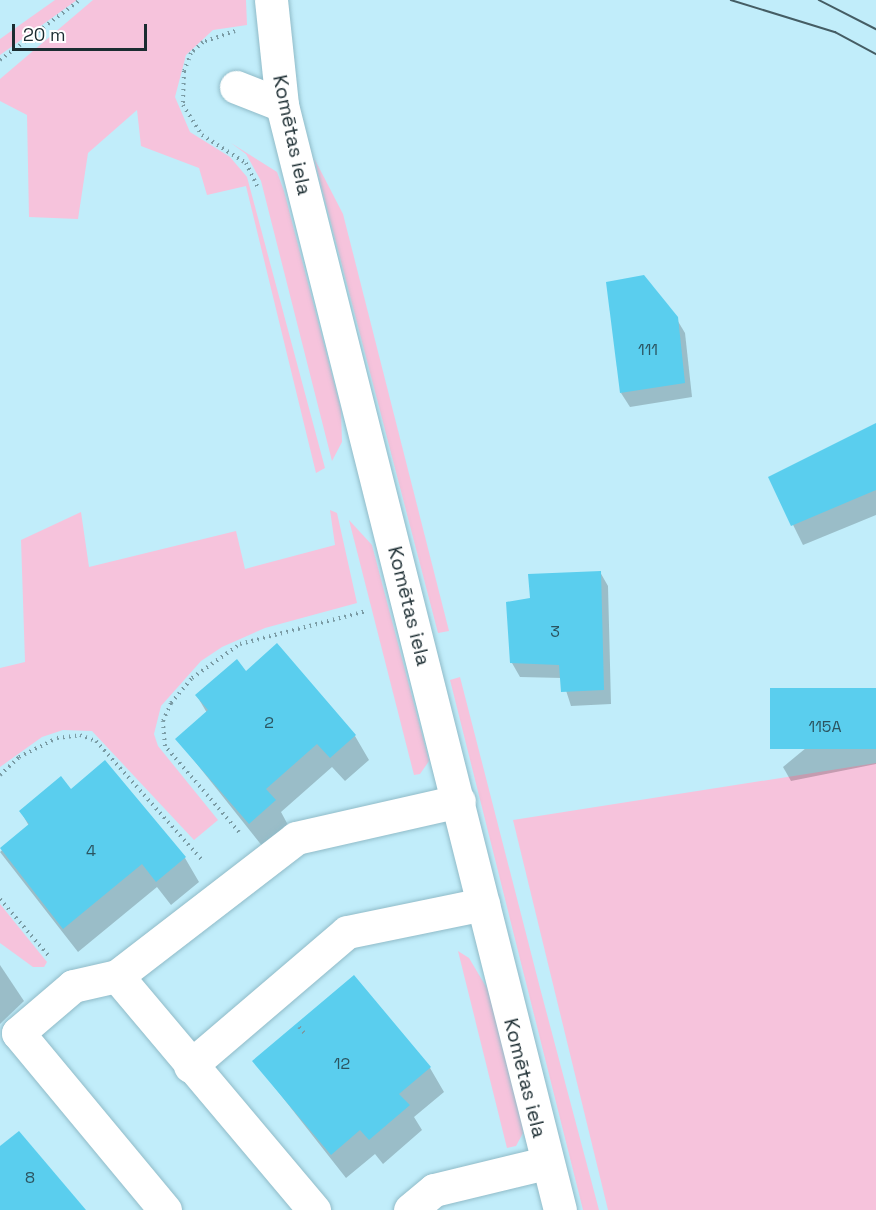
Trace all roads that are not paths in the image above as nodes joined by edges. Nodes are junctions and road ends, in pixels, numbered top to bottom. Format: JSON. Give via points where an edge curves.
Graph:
{"nodes":[{"id":1,"x":271,"y":0,"type":"edge"},
{"id":2,"x":236,"y":87,"type":"dead end"},
{"id":3,"x":282,"y":105,"type":"junction"},
{"id":4,"x":459,"y":801,"type":"junction"},
{"id":5,"x":483,"y":904,"type":"junction"},
{"id":6,"x":117,"y":976,"type":"junction"},
{"id":7,"x":190,"y":1066,"type":"junction"},
{"id":8,"x":546,"y":1163,"type":"junction"},
{"id":9,"x":158,"y":1208,"type":"edge"},
{"id":10,"x":314,"y":1210,"type":"edge"},
{"id":11,"x":411,"y":1210,"type":"edge"},
{"id":12,"x":560,"y":1210,"type":"edge"}],
"edges":[{"from":1,"to":3,"type":"street","name":"Komētas iela"},
{"from":2,"to":3,"type":"street"},
{"from":3,"to":4,"type":"street","name":"Komētas iela"},
{"from":4,"to":5,"type":"street","name":"Komētas iela"},
{"from":4,"to":6,"type":"street","via":[[296,838]]},
{"from":5,"to":7,"type":"street","via":[[347,932]]},
{"from":5,"to":8,"type":"street","name":"Komētas iela"},
{"from":6,"to":7,"type":"street"},
{"from":6,"to":9,"type":"street","via":[[73,986],[18,1033]]},
{"from":7,"to":10,"type":"street"},
{"from":8,"to":11,"type":"street","via":[[434,1191]]},
{"from":8,"to":12,"type":"street","name":"Komētas iela"}]}
